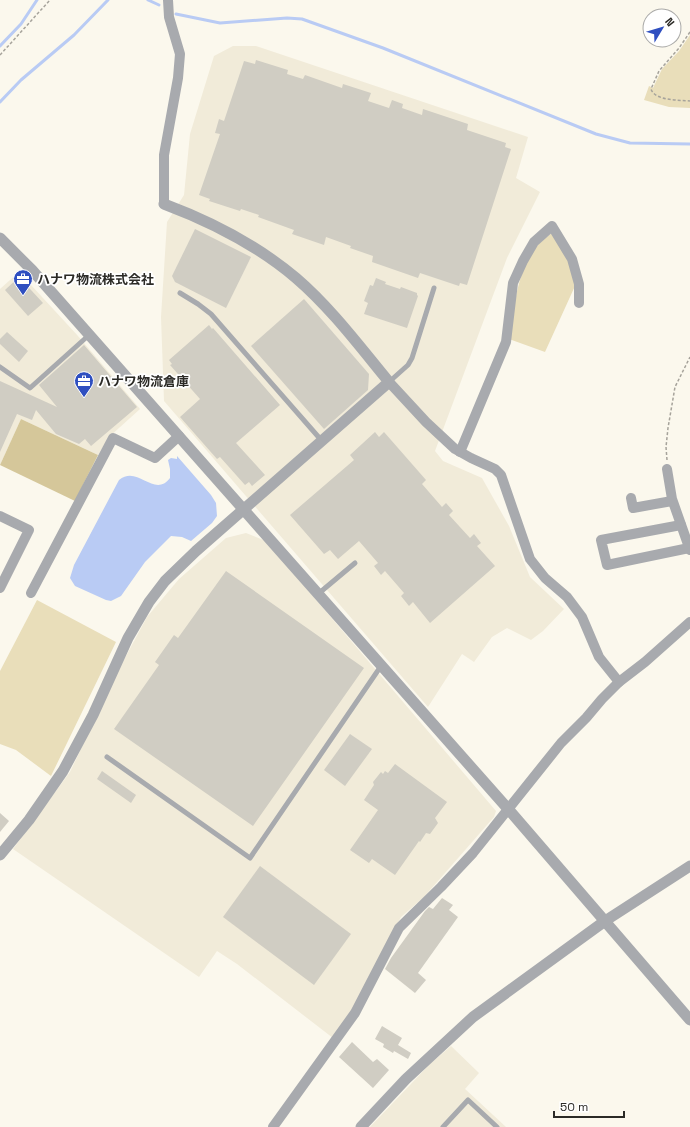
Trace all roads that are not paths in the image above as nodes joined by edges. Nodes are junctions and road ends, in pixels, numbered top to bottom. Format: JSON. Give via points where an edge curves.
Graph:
{"nodes":[{"id":1,"x":168,"y":0,"type":"edge"},
{"id":2,"x":164,"y":204,"type":"joint"},
{"id":3,"x":0,"y":238,"type":"edge"},
{"id":4,"x":434,"y":288,"type":"dead end"},
{"id":5,"x":180,"y":293,"type":"dead end"},
{"id":6,"x":579,"y":303,"type":"dead end"},
{"id":7,"x":89,"y":335,"type":"junction"},
{"id":8,"x":0,"y":367,"type":"edge"},
{"id":9,"x":389,"y":382,"type":"junction"},
{"id":10,"x":179,"y":436,"type":"junction"},
{"id":11,"x":322,"y":441,"type":"junction"},
{"id":12,"x":460,"y":452,"type":"junction"},
{"id":13,"x":667,"y":469,"type":"road end"},
{"id":14,"x":631,"y":498,"type":"dead end"},
{"id":15,"x":672,"y":501,"type":"junction"},
{"id":16,"x":243,"y":510,"type":"junction"},
{"id":17,"x":0,"y":516,"type":"edge"},
{"id":18,"x":681,"y":525,"type":"junction"},
{"id":19,"x":690,"y":549,"type":"edge"},
{"id":20,"x":355,"y":564,"type":"dead end"},
{"id":21,"x":0,"y":589,"type":"edge"},
{"id":22,"x":31,"y":593,"type":"dead end"},
{"id":23,"x":318,"y":594,"type":"junction"},
{"id":24,"x":690,"y":622,"type":"edge"},
{"id":25,"x":381,"y":666,"type":"junction"},
{"id":26,"x":619,"y":682,"type":"junction"},
{"id":27,"x":107,"y":757,"type":"dead end"},
{"id":28,"x":509,"y":810,"type":"junction"},
{"id":29,"x":0,"y":856,"type":"edge"},
{"id":30,"x":690,"y":866,"type":"edge"},
{"id":31,"x":605,"y":921,"type":"junction"},
{"id":32,"x":690,"y":1020,"type":"edge"},
{"id":33,"x":273,"y":1127,"type":"edge"},
{"id":34,"x":361,"y":1127,"type":"edge"},
{"id":35,"x":443,"y":1127,"type":"edge"},
{"id":36,"x":497,"y":1127,"type":"edge"}],
"edges":[{"from":1,"to":2,"type":"street","via":[[169,17],[180,54],[164,155]]},
{"from":2,"to":9,"type":"street","via":[[243,240],[297,278],[330,312]]},
{"from":3,"to":7,"type":"street"},
{"from":4,"to":9,"type":"lane","via":[[412,358]]},
{"from":5,"to":11,"type":"lane","via":[[211,314]]},
{"from":6,"to":12,"type":"street","via":[[579,284],[572,258],[552,226],[534,242],[522,261],[513,283],[506,342]]},
{"from":7,"to":8,"type":"lane","via":[[30,388]]},
{"from":7,"to":10,"type":"street"},
{"from":9,"to":11,"type":"street"},
{"from":9,"to":12,"type":"street","via":[[426,422]]},
{"from":10,"to":16,"type":"street"},
{"from":10,"to":22,"type":"street","via":[[155,458],[113,438]]},
{"from":11,"to":16,"type":"street"},
{"from":12,"to":26,"type":"street","via":[[495,469],[501,475],[530,559],[545,578],[567,597],[582,617],[599,657]]},
{"from":13,"to":15,"type":"street"},
{"from":14,"to":15,"type":"street","via":[[633,508]]},
{"from":15,"to":18,"type":"street"},
{"from":16,"to":23,"type":"street"},
{"from":16,"to":29,"type":"street","via":[[165,581],[149,602],[128,638],[93,715],[63,771]]},
{"from":17,"to":21,"type":"street","via":[[29,530]]},
{"from":18,"to":19,"type":"street"},
{"from":18,"to":19,"type":"street","via":[[601,540],[607,565]]},
{"from":20,"to":23,"type":"lane"},
{"from":23,"to":25,"type":"street"},
{"from":24,"to":26,"type":"street"},
{"from":25,"to":27,"type":"lane","via":[[250,858]]},
{"from":25,"to":28,"type":"street"},
{"from":26,"to":28,"type":"street","via":[[561,743]]},
{"from":28,"to":31,"type":"street"},
{"from":28,"to":33,"type":"street","via":[[468,859],[399,928],[355,1014]]},
{"from":30,"to":31,"type":"street"},
{"from":31,"to":32,"type":"street"},
{"from":31,"to":34,"type":"street","via":[[473,1017],[406,1079]]},
{"from":35,"to":36,"type":"lane","via":[[468,1100]]}]}
